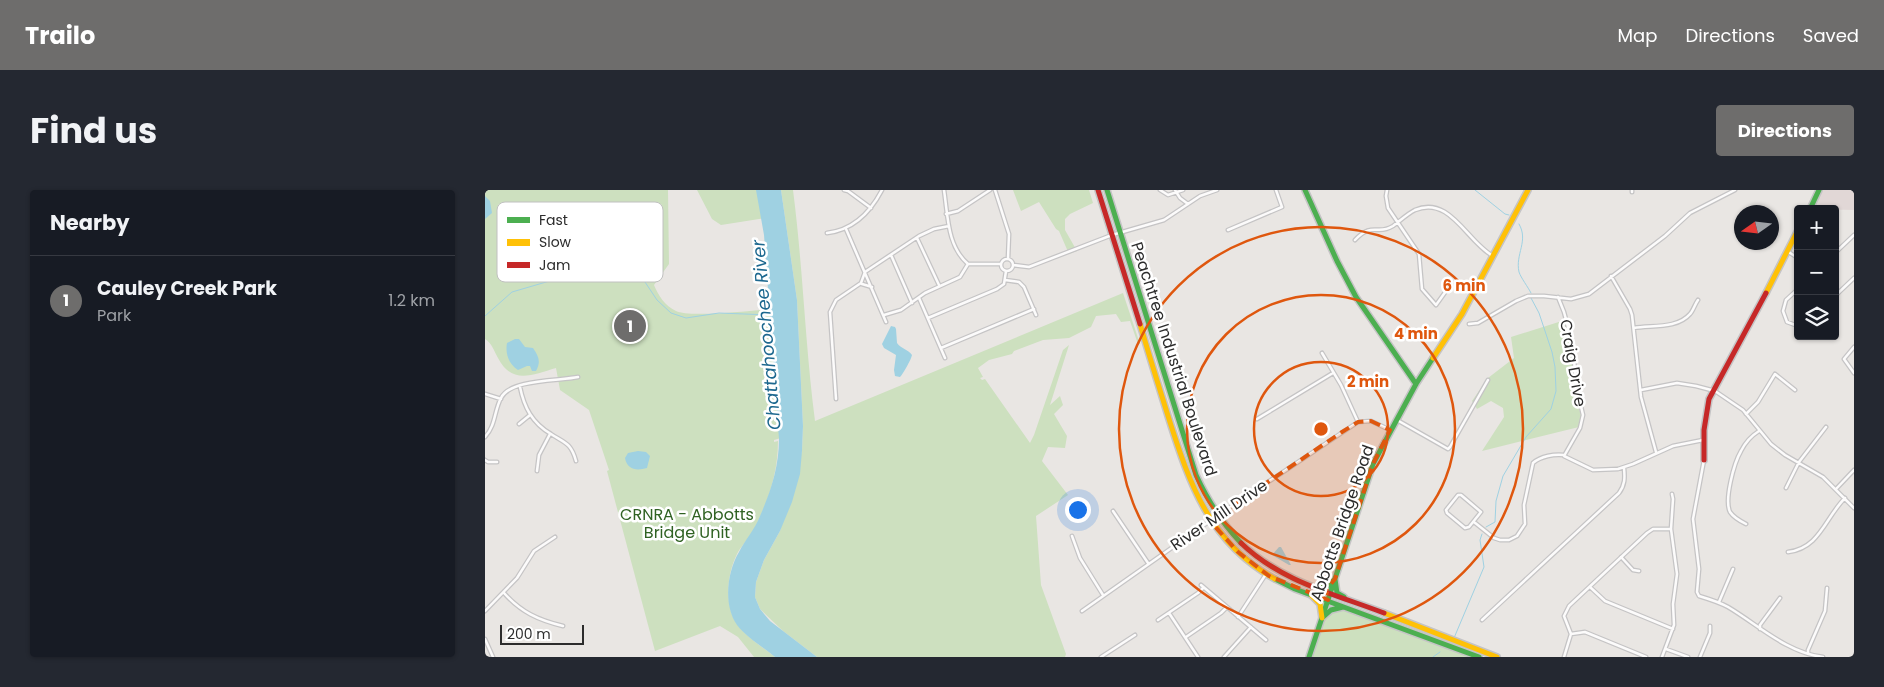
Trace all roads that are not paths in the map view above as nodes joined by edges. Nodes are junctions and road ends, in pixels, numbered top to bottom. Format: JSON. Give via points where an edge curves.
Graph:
{"nodes":[{"id":1,"x":844,"y":190,"type":"edge"},
{"id":2,"x":882,"y":190,"type":"edge"},
{"id":3,"x":944,"y":190,"type":"edge"},
{"id":4,"x":990,"y":190,"type":"edge"},
{"id":5,"x":995,"y":190,"type":"edge"},
{"id":6,"x":1098,"y":190,"type":"edge"},
{"id":7,"x":1107,"y":190,"type":"edge"},
{"id":8,"x":1160,"y":190,"type":"edge"},
{"id":9,"x":1183,"y":190,"type":"edge"},
{"id":10,"x":1217,"y":190,"type":"edge"},
{"id":11,"x":1276,"y":190,"type":"edge"},
{"id":12,"x":1305,"y":190,"type":"edge"},
{"id":13,"x":1387,"y":190,"type":"edge"},
{"id":14,"x":1528,"y":190,"type":"edge"},
{"id":15,"x":1735,"y":190,"type":"edge"},
{"id":16,"x":1819,"y":190,"type":"edge"},
{"id":17,"x":1175,"y":192,"type":"edge"},
{"id":18,"x":1188,"y":204,"type":"junction"},
{"id":19,"x":1812,"y":205,"type":"edge"},
{"id":20,"x":871,"y":208,"type":"junction"},
{"id":21,"x":946,"y":214,"type":"junction"},
{"id":22,"x":1397,"y":222,"type":"junction"},
{"id":23,"x":949,"y":226,"type":"junction"},
{"id":24,"x":846,"y":229,"type":"junction"},
{"id":25,"x":1228,"y":230,"type":"dead end"},
{"id":26,"x":827,"y":233,"type":"dead end"},
{"id":27,"x":1121,"y":234,"type":"junction"},
{"id":28,"x":1854,"y":235,"type":"edge"},
{"id":29,"x":1112,"y":236,"type":"junction"},
{"id":30,"x":1794,"y":237,"type":"edge"},
{"id":31,"x":917,"y":238,"type":"junction"},
{"id":32,"x":1355,"y":240,"type":"dead end"},
{"id":33,"x":1786,"y":250,"type":"junction"},
{"id":34,"x":1838,"y":250,"type":"edge"},
{"id":35,"x":891,"y":255,"type":"junction"},
{"id":36,"x":1794,"y":255,"type":"edge"},
{"id":37,"x":1493,"y":256,"type":"junction"},
{"id":38,"x":1007,"y":259,"type":"junction"},
{"id":39,"x":969,"y":264,"type":"junction"},
{"id":40,"x":1001,"y":264,"type":"junction"},
{"id":41,"x":1013,"y":266,"type":"junction"},
{"id":42,"x":1006,"y":271,"type":"junction"},
{"id":43,"x":865,"y":272,"type":"junction"},
{"id":44,"x":1611,"y":276,"type":"junction"},
{"id":45,"x":1854,"y":278,"type":"edge"},
{"id":46,"x":1005,"y":280,"type":"junction"},
{"id":47,"x":861,"y":284,"type":"junction"},
{"id":48,"x":939,"y":286,"type":"junction"},
{"id":49,"x":872,"y":287,"type":"junction"},
{"id":50,"x":1446,"y":291,"type":"dead end"},
{"id":51,"x":1794,"y":293,"type":"edge"},
{"id":52,"x":1836,"y":295,"type":"edge"},
{"id":53,"x":1558,"y":297,"type":"junction"},
{"id":54,"x":919,"y":298,"type":"junction"},
{"id":55,"x":1698,"y":300,"type":"dead end"},
{"id":56,"x":912,"y":303,"type":"junction"},
{"id":57,"x":1034,"y":309,"type":"junction"},
{"id":58,"x":884,"y":315,"type":"junction"},
{"id":59,"x":1036,"y":315,"type":"dead end"},
{"id":60,"x":929,"y":318,"type":"junction"},
{"id":61,"x":885,"y":322,"type":"dead end"},
{"id":62,"x":1469,"y":324,"type":"dead end"},
{"id":63,"x":1794,"y":325,"type":"edge"},
{"id":64,"x":1635,"y":328,"type":"junction"},
{"id":65,"x":1854,"y":347,"type":"edge"},
{"id":66,"x":941,"y":348,"type":"junction"},
{"id":67,"x":1157,"y":352,"type":"junction"},
{"id":68,"x":1322,"y":353,"type":"dead end"},
{"id":69,"x":1149,"y":355,"type":"junction"},
{"id":70,"x":945,"y":358,"type":"dead end"},
{"id":71,"x":1333,"y":372,"type":"junction"},
{"id":72,"x":1854,"y":373,"type":"edge"},
{"id":73,"x":578,"y":377,"type":"dead end"},
{"id":74,"x":1488,"y":380,"type":"dead end"},
{"id":75,"x":1416,"y":384,"type":"junction"},
{"id":76,"x":520,"y":387,"type":"junction"},
{"id":77,"x":1641,"y":390,"type":"junction"},
{"id":78,"x":1713,"y":390,"type":"junction"},
{"id":79,"x":1795,"y":390,"type":"dead end"},
{"id":80,"x":485,"y":394,"type":"edge"},
{"id":81,"x":501,"y":399,"type":"junction"},
{"id":82,"x":836,"y":399,"type":"dead end"},
{"id":83,"x":1747,"y":414,"type":"junction"},
{"id":84,"x":530,"y":415,"type":"junction"},
{"id":85,"x":1257,"y":419,"type":"dead end"},
{"id":86,"x":1396,"y":419,"type":"junction"},
{"id":87,"x":1358,"y":422,"type":"junction"},
{"id":88,"x":519,"y":424,"type":"dead end"},
{"id":89,"x":1826,"y":426,"type":"dead end"},
{"id":90,"x":1390,"y":430,"type":"junction"},
{"id":91,"x":1759,"y":430,"type":"junction"},
{"id":92,"x":551,"y":434,"type":"junction"},
{"id":93,"x":485,"y":437,"type":"edge"},
{"id":94,"x":1703,"y":440,"type":"junction"},
{"id":95,"x":1656,"y":452,"type":"junction"},
{"id":96,"x":1564,"y":455,"type":"junction"},
{"id":97,"x":485,"y":460,"type":"edge"},
{"id":98,"x":1704,"y":460,"type":"joint"},
{"id":99,"x":576,"y":461,"type":"dead end"},
{"id":100,"x":497,"y":462,"type":"dead end"},
{"id":101,"x":1799,"y":462,"type":"junction"},
{"id":102,"x":1623,"y":468,"type":"junction"},
{"id":103,"x":537,"y":470,"type":"dead end"},
{"id":104,"x":1854,"y":470,"type":"edge"},
{"id":105,"x":1786,"y":488,"type":"dead end"},
{"id":106,"x":1836,"y":489,"type":"junction"},
{"id":107,"x":1672,"y":494,"type":"dead end"},
{"id":108,"x":1845,"y":498,"type":"junction"},
{"id":109,"x":1854,"y":508,"type":"edge"},
{"id":110,"x":1113,"y":511,"type":"dead end"},
{"id":111,"x":1217,"y":516,"type":"junction"},
{"id":112,"x":1211,"y":520,"type":"junction"},
{"id":113,"x":1474,"y":522,"type":"junction"},
{"id":114,"x":1746,"y":524,"type":"dead end"},
{"id":115,"x":1671,"y":529,"type":"junction"},
{"id":116,"x":1072,"y":536,"type":"dead end"},
{"id":117,"x":555,"y":537,"type":"dead end"},
{"id":118,"x":1788,"y":552,"type":"dead end"},
{"id":119,"x":1621,"y":557,"type":"junction"},
{"id":120,"x":1148,"y":563,"type":"junction"},
{"id":121,"x":1733,"y":569,"type":"dead end"},
{"id":122,"x":1639,"y":572,"type":"dead end"},
{"id":123,"x":1266,"y":574,"type":"junction"},
{"id":124,"x":1335,"y":579,"type":"junction"},
{"id":125,"x":1590,"y":586,"type":"junction"},
{"id":126,"x":1313,"y":588,"type":"junction"},
{"id":127,"x":1827,"y":588,"type":"dead end"},
{"id":128,"x":504,"y":593,"type":"junction"},
{"id":129,"x":1308,"y":593,"type":"junction"},
{"id":130,"x":1103,"y":595,"type":"junction"},
{"id":131,"x":1329,"y":597,"type":"junction"},
{"id":132,"x":1780,"y":598,"type":"dead end"},
{"id":133,"x":1719,"y":602,"type":"junction"},
{"id":134,"x":1353,"y":603,"type":"junction"},
{"id":135,"x":1227,"y":607,"type":"junction"},
{"id":136,"x":1346,"y":607,"type":"junction"},
{"id":137,"x":1082,"y":611,"type":"dead end"},
{"id":138,"x":485,"y":612,"type":"edge"},
{"id":139,"x":1169,"y":613,"type":"junction"},
{"id":140,"x":1238,"y":617,"type":"junction"},
{"id":141,"x":1322,"y":618,"type":"junction"},
{"id":142,"x":1158,"y":620,"type":"dead end"},
{"id":143,"x":1482,"y":620,"type":"dead end"},
{"id":144,"x":563,"y":626,"type":"dead end"},
{"id":145,"x":1710,"y":626,"type":"dead end"},
{"id":146,"x":1251,"y":627,"type":"junction"},
{"id":147,"x":1673,"y":629,"type":"junction"},
{"id":148,"x":1760,"y":629,"type":"junction"},
{"id":149,"x":1571,"y":634,"type":"junction"},
{"id":150,"x":1135,"y":635,"type":"dead end"},
{"id":151,"x":1186,"y":637,"type":"junction"},
{"id":152,"x":485,"y":639,"type":"edge"},
{"id":153,"x":1266,"y":640,"type":"dead end"},
{"id":154,"x":1666,"y":648,"type":"junction"},
{"id":155,"x":1808,"y":653,"type":"junction"},
{"id":156,"x":493,"y":657,"type":"edge"},
{"id":157,"x":1101,"y":657,"type":"edge"},
{"id":158,"x":1198,"y":657,"type":"edge"},
{"id":159,"x":1224,"y":657,"type":"edge"},
{"id":160,"x":1309,"y":657,"type":"edge"},
{"id":161,"x":1479,"y":657,"type":"edge"},
{"id":162,"x":1497,"y":657,"type":"edge"},
{"id":163,"x":1564,"y":657,"type":"edge"},
{"id":164,"x":1645,"y":657,"type":"edge"},
{"id":165,"x":1662,"y":657,"type":"edge"},
{"id":166,"x":1688,"y":657,"type":"edge"},
{"id":167,"x":1700,"y":657,"type":"edge"},
{"id":168,"x":1823,"y":657,"type":"edge"}],
"edges":[{"from":1,"to":20,"type":"street"},
{"from":2,"to":20,"type":"street"},
{"from":3,"to":21,"type":"street"},
{"from":4,"to":21,"type":"street","via":[[958,211]]},
{"from":5,"to":38,"type":"street","via":[[1009,234]]},
{"from":6,"to":29,"type":"main road","name":"Peachtree Industrial Boulevard"},
{"from":7,"to":27,"type":"main road","name":"Peachtree Industrial Boulevard"},
{"from":8,"to":17,"type":"street","via":[[1168,195]]},
{"from":9,"to":17,"type":"street"},
{"from":10,"to":18,"type":"street"},
{"from":11,"to":25,"type":"street","via":[[1282,207]]},
{"from":12,"to":75,"type":"main road","via":[[1349,286]]},
{"from":13,"to":22,"type":"street","via":[[1386,203]]},
{"from":14,"to":37,"type":"main road","name":"Abbotts Bridge Road"},
{"from":15,"to":44,"type":"street","via":[[1691,212]]},
{"from":16,"to":19,"type":"main road"},
{"from":17,"to":18,"type":"street"},
{"from":18,"to":27,"type":"street","via":[[1164,220]]},
{"from":20,"to":24,"type":"street"},
{"from":21,"to":23,"type":"street"},
{"from":22,"to":32,"type":"street","via":[[1384,229],[1364,230]]},
{"from":22,"to":37,"type":"street","via":[[1420,208],[1437,208],[1456,220],[1481,248]]},
{"from":22,"to":50,"type":"street","via":[[1419,254],[1422,289],[1436,304]]},
{"from":23,"to":31,"type":"street"},
{"from":23,"to":39,"type":"street","via":[[960,257]]},
{"from":24,"to":26,"type":"street"},
{"from":24,"to":43,"type":"street"},
{"from":27,"to":29,"type":"street"},
{"from":27,"to":67,"type":"main road","name":"Peachtree Industrial Boulevard"},
{"from":28,"to":34,"type":"street"},
{"from":29,"to":41,"type":"street","via":[[1029,267]]},
{"from":29,"to":69,"type":"main road","name":"Peachtree Industrial Boulevard"},
{"from":30,"to":33,"type":"main road"},
{"from":31,"to":35,"type":"street"},
{"from":31,"to":48,"type":"street"},
{"from":33,"to":36,"type":"street"},
{"from":33,"to":78,"type":"main road","via":[[1750,325]]},
{"from":35,"to":43,"type":"street"},
{"from":35,"to":56,"type":"street"},
{"from":37,"to":75,"type":"main road","name":"Abbotts Bridge Road","via":[[1462,314]]},
{"from":38,"to":40,"type":"street"},
{"from":38,"to":41,"type":"street"},
{"from":39,"to":40,"type":"street"},
{"from":39,"to":48,"type":"street","via":[[960,276]]},
{"from":40,"to":42,"type":"street"},
{"from":41,"to":42,"type":"street"},
{"from":42,"to":46,"type":"street"},
{"from":43,"to":47,"type":"street"},
{"from":43,"to":49,"type":"street"},
{"from":44,"to":53,"type":"street","via":[[1580,298]]},
{"from":44,"to":64,"type":"street","via":[[1630,309]]},
{"from":45,"to":52,"type":"street"},
{"from":46,"to":57,"type":"street","via":[[1024,286]]},
{"from":46,"to":60,"type":"street","via":[[997,288]]},
{"from":47,"to":49,"type":"street"},
{"from":47,"to":82,"type":"street","via":[[836,300],[830,312]]},
{"from":48,"to":54,"type":"street"},
{"from":49,"to":58,"type":"street"},
{"from":51,"to":63,"type":"street","via":[[1786,300],[1783,311],[1787,322]]},
{"from":53,"to":62,"type":"street","via":[[1529,296],[1478,323]]},
{"from":53,"to":96,"type":"street","name":"Craig Drive","via":[[1573,342],[1583,415],[1580,428]]},
{"from":54,"to":56,"type":"street"},
{"from":54,"to":60,"type":"street"},
{"from":55,"to":64,"type":"street","via":[[1690,314],[1680,321]]},
{"from":56,"to":58,"type":"street"},
{"from":57,"to":59,"type":"street"},
{"from":57,"to":66,"type":"street"},
{"from":58,"to":61,"type":"street"},
{"from":60,"to":66,"type":"street"},
{"from":64,"to":77,"type":"street"},
{"from":65,"to":72,"type":"street","via":[[1844,359]]},
{"from":66,"to":70,"type":"street"},
{"from":67,"to":69,"type":"main road"},
{"from":67,"to":111,"type":"main road","name":"Peachtree Industrial Boulevard","via":[[1196,475]]},
{"from":68,"to":71,"type":"street"},
{"from":69,"to":112,"type":"main road","name":"Peachtree Industrial Boulevard","via":[[1186,472]]},
{"from":71,"to":85,"type":"street"},
{"from":71,"to":87,"type":"street"},
{"from":73,"to":76,"type":"street","via":[[538,381]]},
{"from":74,"to":86,"type":"street","via":[[1448,449]]},
{"from":75,"to":86,"type":"main road","name":"Abbotts Bridge Road"},
{"from":76,"to":81,"type":"street","via":[[509,388]]},
{"from":76,"to":84,"type":"street","via":[[523,404]]},
{"from":77,"to":78,"type":"street","via":[[1677,383]]},
{"from":77,"to":95,"type":"street"},
{"from":78,"to":83,"type":"street","via":[[1736,403]]},
{"from":78,"to":94,"type":"main road"},
{"from":79,"to":83,"type":"street","via":[[1775,374]]},
{"from":80,"to":81,"type":"street"},
{"from":81,"to":93,"type":"street","via":[[491,431]]},
{"from":83,"to":91,"type":"street"},
{"from":84,"to":88,"type":"street"},
{"from":84,"to":92,"type":"street"},
{"from":86,"to":90,"type":"main road","name":"Abbotts Bridge Road"},
{"from":87,"to":90,"type":"street","via":[[1371,421]]},
{"from":87,"to":111,"type":"street","name":"River Mill Drive"},
{"from":89,"to":101,"type":"street"},
{"from":90,"to":124,"type":"main road","name":"Abbotts Bridge Road","via":[[1373,464]]},
{"from":91,"to":101,"type":"street","via":[[1776,448]]},
{"from":91,"to":114,"type":"street","via":[[1740,453],[1729,494],[1729,511]]},
{"from":92,"to":99,"type":"street","via":[[565,441],[573,450]]},
{"from":92,"to":103,"type":"street","via":[[539,455]]},
{"from":94,"to":95,"type":"street"},
{"from":94,"to":98,"type":"main road"},
{"from":95,"to":102,"type":"street"},
{"from":96,"to":102,"type":"street","via":[[1593,470]]},
{"from":96,"to":113,"type":"street","via":[[1556,454],[1533,463],[1524,505],[1525,524],[1517,536],[1500,540]]},
{"from":97,"to":100,"type":"street"},
{"from":98,"to":133,"type":"street","via":[[1693,519],[1699,568],[1697,592],[1699,596]]},
{"from":101,"to":105,"type":"street"},
{"from":101,"to":106,"type":"street"},
{"from":102,"to":143,"type":"street","via":[[1625,479],[1619,493]]},
{"from":104,"to":106,"type":"street"},
{"from":106,"to":108,"type":"street"},
{"from":107,"to":115,"type":"street"},
{"from":108,"to":109,"type":"street"},
{"from":108,"to":118,"type":"street","via":[[1814,540],[1801,549]]},
{"from":110,"to":120,"type":"street"},
{"from":111,"to":112,"type":"street","name":"River Mill Drive"},
{"from":111,"to":126,"type":"main road","name":"Peachtree Industrial Boulevard","via":[[1241,544],[1265,564]]},
{"from":112,"to":120,"type":"street","name":"River Mill Drive"},
{"from":112,"to":123,"type":"main road","name":"Peachtree Industrial Boulevard","via":[[1238,552]]},
{"from":113,"to":113,"type":"street","via":[[1480,510],[1458,495],[1447,513],[1465,528]]},
{"from":115,"to":119,"type":"street","via":[[1653,529]]},
{"from":115,"to":147,"type":"street","via":[[1677,574]]},
{"from":116,"to":130,"type":"street","via":[[1080,558]]},
{"from":117,"to":128,"type":"street","via":[[533,551]]},
{"from":119,"to":122,"type":"street"},
{"from":119,"to":125,"type":"street"},
{"from":120,"to":130,"type":"street","name":"River Mill Drive"},
{"from":121,"to":133,"type":"street"},
{"from":123,"to":129,"type":"main road","name":"Peachtree Industrial Boulevard"},
{"from":123,"to":140,"type":"street"},
{"from":124,"to":126,"type":"main road","via":[[1324,588]]},
{"from":124,"to":131,"type":"main road","name":"Abbotts Bridge Road"},
{"from":124,"to":134,"type":"main road","via":[[1337,593]]},
{"from":125,"to":147,"type":"street","via":[[1605,601]]},
{"from":125,"to":149,"type":"street","via":[[1566,610],[1564,616]]},
{"from":126,"to":131,"type":"main road","name":"Peachtree Industrial Boulevard"},
{"from":127,"to":155,"type":"street","via":[[1825,611]]},
{"from":128,"to":138,"type":"street"},
{"from":128,"to":144,"type":"street","via":[[531,616]]},
{"from":129,"to":131,"type":"main road","name":"Peachtree Industrial Boulevard"},
{"from":129,"to":141,"type":"main road","via":[[1320,604]]},
{"from":130,"to":137,"type":"street","name":"River Mill Drive"},
{"from":131,"to":134,"type":"main road","name":"Peachtree Industrial Boulevard"},
{"from":131,"to":136,"type":"main road","name":"Peachtree Industrial Boulevard"},
{"from":131,"to":141,"type":"main road","name":"Abbotts Bridge Road"},
{"from":132,"to":148,"type":"street"},
{"from":133,"to":148,"type":"street"},
{"from":134,"to":162,"type":"main road","name":"Peachtree Industrial Boulevard"},
{"from":135,"to":139,"type":"street","via":[[1202,586],[1198,593]]},
{"from":135,"to":140,"type":"street"},
{"from":135,"to":151,"type":"street"},
{"from":136,"to":141,"type":"main road","via":[[1331,610]]},
{"from":136,"to":161,"type":"main road","name":"Peachtree Industrial Boulevard"},
{"from":139,"to":142,"type":"street"},
{"from":139,"to":151,"type":"street"},
{"from":140,"to":146,"type":"street"},
{"from":141,"to":160,"type":"main road","name":"Abbotts Bridge Road"},
{"from":145,"to":167,"type":"street"},
{"from":146,"to":153,"type":"street"},
{"from":146,"to":159,"type":"street"},
{"from":147,"to":154,"type":"street"},
{"from":148,"to":155,"type":"street"},
{"from":149,"to":163,"type":"street"},
{"from":149,"to":164,"type":"street","via":[[1585,632]]},
{"from":150,"to":157,"type":"street"},
{"from":151,"to":158,"type":"street"},
{"from":152,"to":156,"type":"street"},
{"from":154,"to":165,"type":"street"},
{"from":154,"to":166,"type":"street"},
{"from":155,"to":168,"type":"street"}]}
